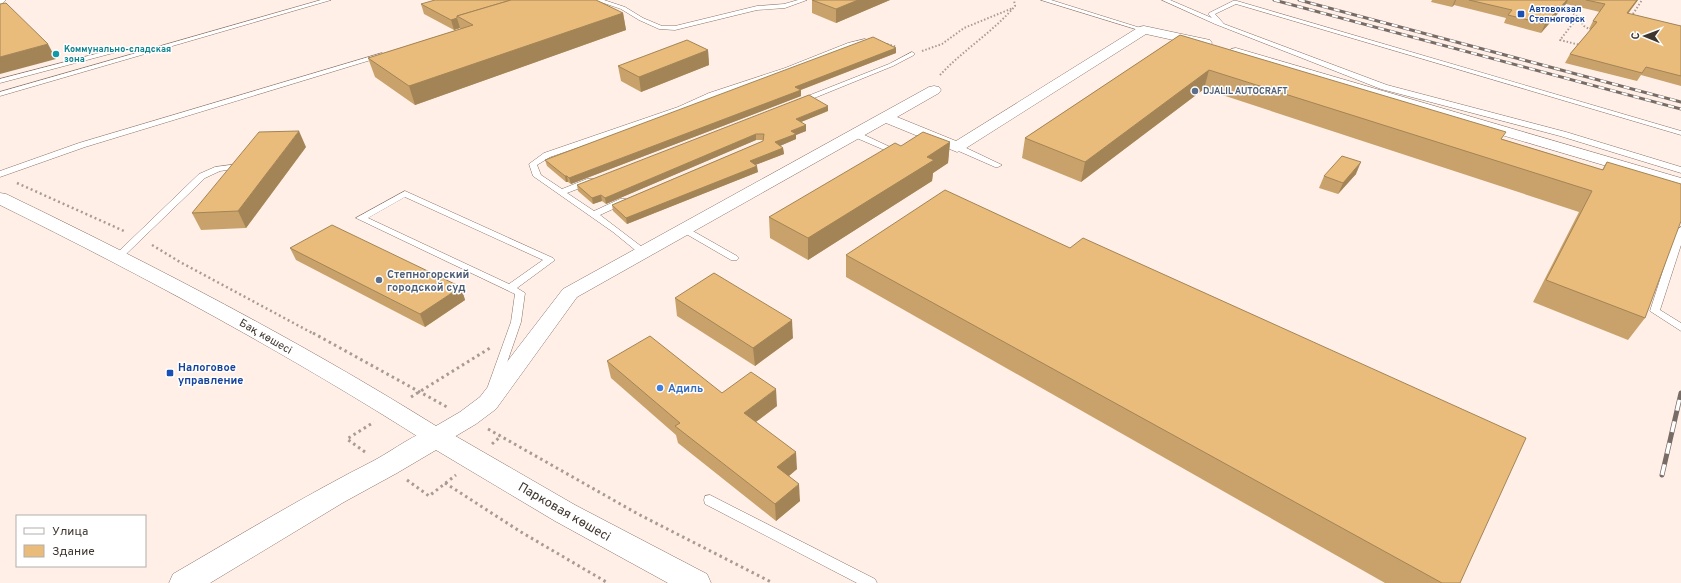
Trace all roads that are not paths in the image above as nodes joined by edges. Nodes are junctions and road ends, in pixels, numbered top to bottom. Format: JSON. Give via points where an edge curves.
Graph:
{"nodes":[{"id":1,"x":3,"y":0,"type":"edge"},
{"id":2,"x":328,"y":0,"type":"edge"},
{"id":3,"x":598,"y":0,"type":"edge"},
{"id":4,"x":804,"y":0,"type":"edge"},
{"id":5,"x":1044,"y":0,"type":"edge"},
{"id":6,"x":1165,"y":0,"type":"edge"},
{"id":7,"x":0,"y":3,"type":"edge"},
{"id":8,"x":1222,"y":25,"type":"junction"},
{"id":9,"x":1144,"y":30,"type":"junction"},
{"id":10,"x":864,"y":42,"type":"edge"},
{"id":11,"x":115,"y":51,"type":"dead end"},
{"id":12,"x":388,"y":53,"type":"edge"},
{"id":13,"x":912,"y":54,"type":"road end"},
{"id":14,"x":0,"y":81,"type":"edge"},
{"id":15,"x":934,"y":90,"type":"road end"},
{"id":16,"x":0,"y":94,"type":"edge"},
{"id":17,"x":789,"y":105,"type":"edge"},
{"id":18,"x":885,"y":117,"type":"junction"},
{"id":19,"x":1681,"y":133,"type":"edge"},
{"id":20,"x":855,"y":134,"type":"junction"},
{"id":21,"x":957,"y":148,"type":"junction"},
{"id":22,"x":907,"y":157,"type":"edge"},
{"id":23,"x":998,"y":165,"type":"dead end"},
{"id":24,"x":238,"y":166,"type":"edge"},
{"id":25,"x":1681,"y":170,"type":"edge"},
{"id":26,"x":0,"y":174,"type":"edge"},
{"id":27,"x":598,"y":178,"type":"edge"},
{"id":28,"x":1681,"y":183,"type":"edge"},
{"id":29,"x":562,"y":192,"type":"junction"},
{"id":30,"x":0,"y":198,"type":"edge"},
{"id":31,"x":629,"y":199,"type":"edge"},
{"id":32,"x":594,"y":214,"type":"junction"},
{"id":33,"x":684,"y":230,"type":"junction"},
{"id":34,"x":1681,"y":230,"type":"edge"},
{"id":35,"x":643,"y":252,"type":"junction"},
{"id":36,"x":119,"y":256,"type":"junction"},
{"id":37,"x":734,"y":258,"type":"dead end"},
{"id":38,"x":510,"y":288,"type":"junction"},
{"id":39,"x":1681,"y":328,"type":"edge"},
{"id":40,"x":488,"y":403,"type":"junction"},
{"id":41,"x":436,"y":437,"type":"junction"},
{"id":42,"x":710,"y":500,"type":"dead end"},
{"id":43,"x":184,"y":583,"type":"edge"},
{"id":44,"x":696,"y":583,"type":"edge"},
{"id":45,"x":870,"y":583,"type":"edge"}],
"edges":[{"from":1,"to":7,"type":"lane"},
{"from":2,"to":16,"type":"lane"},
{"from":3,"to":4,"type":"lane","via":[[623,8],[661,28],[675,28]]},
{"from":5,"to":9,"type":"lane"},
{"from":6,"to":8,"type":"lane"},
{"from":8,"to":19,"type":"lane","via":[[1211,14],[1235,2]]},
{"from":8,"to":25,"type":"lane","via":[[1384,87],[1563,134]]},
{"from":9,"to":21,"type":"street"},
{"from":9,"to":28,"type":"street","via":[[1182,37],[1292,68]]},
{"from":10,"to":29,"type":"lane","via":[[850,44],[681,109],[547,155],[534,164],[537,176]]},
{"from":11,"to":14,"type":"lane"},
{"from":12,"to":26,"type":"lane","via":[[82,145]]},
{"from":13,"to":17,"type":"lane","via":[[891,65]]},
{"from":15,"to":18,"type":"street"},
{"from":18,"to":20,"type":"street"},
{"from":18,"to":21,"type":"street"},
{"from":20,"to":22,"type":"lane"},
{"from":20,"to":33,"type":"street"},
{"from":21,"to":23,"type":"lane"},
{"from":24,"to":36,"type":"lane","via":[[218,169],[202,176]]},
{"from":27,"to":29,"type":"lane"},
{"from":29,"to":32,"type":"lane"},
{"from":30,"to":36,"type":"street","name":"Бақ көшесі"},
{"from":31,"to":32,"type":"lane"},
{"from":32,"to":35,"type":"lane"},
{"from":33,"to":35,"type":"street"},
{"from":33,"to":37,"type":"lane"},
{"from":34,"to":39,"type":"lane","via":[[1655,311]]},
{"from":35,"to":40,"type":"street","via":[[570,293]]},
{"from":36,"to":41,"type":"street","name":"Бақ көшесі","via":[[394,409]]},
{"from":38,"to":38,"type":"lane","via":[[439,254],[361,218],[405,194],[550,260]]},
{"from":38,"to":40,"type":"lane","via":[[520,293],[516,322]]},
{"from":40,"to":41,"type":"street"},
{"from":41,"to":43,"type":"street"},
{"from":41,"to":44,"type":"street","name":"Парковая көшесі","via":[[565,513]]},
{"from":42,"to":45,"type":"lane"}]}
